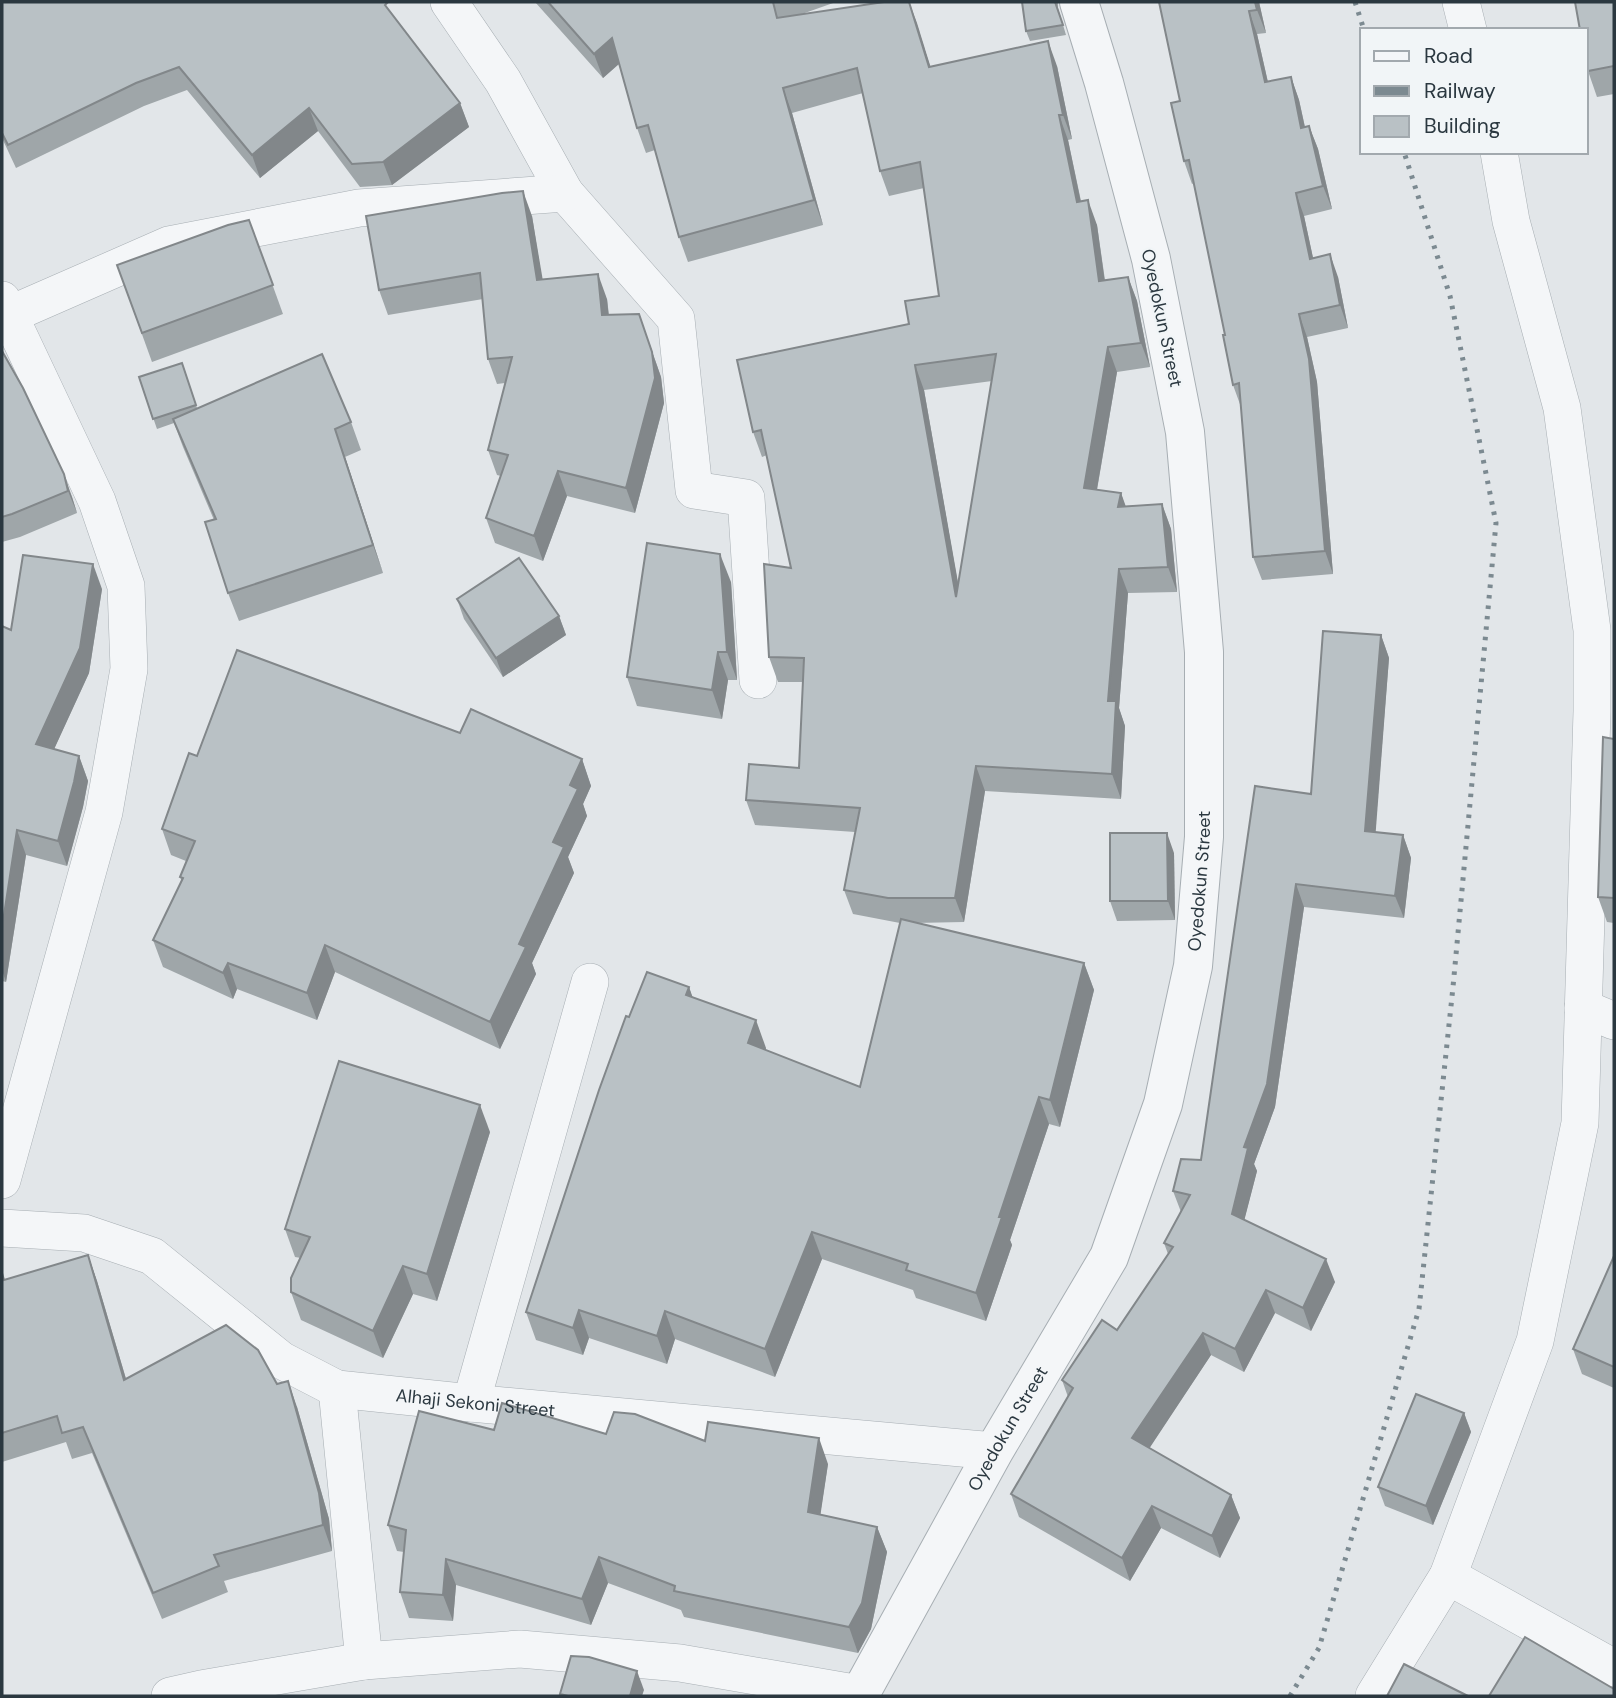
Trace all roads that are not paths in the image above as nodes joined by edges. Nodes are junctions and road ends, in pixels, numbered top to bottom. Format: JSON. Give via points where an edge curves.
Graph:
{"nodes":[{"id":1,"x":449,"y":2,"type":"edge"},
{"id":2,"x":1079,"y":2,"type":"edge"},
{"id":3,"x":1461,"y":2,"type":"edge"},
{"id":4,"x":1468,"y":28,"type":"edge"},
{"id":5,"x":1499,"y":154,"type":"edge"},
{"id":6,"x":565,"y":193,"type":"junction"},
{"id":7,"x":6,"y":307,"type":"edge"},
{"id":8,"x":758,"y":680,"type":"dead end"},
{"id":9,"x":1603,"y":714,"type":"edge"},
{"id":10,"x":590,"y":982,"type":"dead end"},
{"id":11,"x":1599,"y":1015,"type":"edge"},
{"id":12,"x":2,"y":1180,"type":"edge"},
{"id":13,"x":2,"y":1228,"type":"edge"},
{"id":14,"x":337,"y":1389,"type":"junction"},
{"id":15,"x":471,"y":1403,"type":"junction"},
{"id":16,"x":994,"y":1451,"type":"junction"},
{"id":17,"x":1448,"y":1576,"type":"junction"},
{"id":18,"x":364,"y":1661,"type":"junction"},
{"id":19,"x":1614,"y":1668,"type":"edge"},
{"id":20,"x":859,"y":1695,"type":"edge"},
{"id":21,"x":170,"y":1696,"type":"edge"},
{"id":22,"x":1374,"y":1696,"type":"edge"}],
"edges":[{"from":1,"to":6,"type":"street","via":[[503,81]]},
{"from":2,"to":16,"type":"street","name":"Oyedokun Street","via":[[1151,259],[1185,432],[1204,652],[1204,837],[1192,966],[1163,1104],[1109,1257]]},
{"from":3,"to":4,"type":"street"},
{"from":5,"to":9,"type":"street","via":[[1511,221],[1562,408]]},
{"from":6,"to":7,"type":"street","via":[[359,208],[169,245]]},
{"from":6,"to":8,"type":"street","via":[[676,319],[694,490],[746,498]]},
{"from":7,"to":12,"type":"street","via":[[97,501],[122,573],[129,669],[104,813]]},
{"from":9,"to":11,"type":"street"},
{"from":10,"to":15,"type":"street"},
{"from":11,"to":17,"type":"street","via":[[1535,1341]]},
{"from":13,"to":14,"type":"street","name":"Alhaji Sekoni Street","via":[[84,1233],[152,1256],[281,1360]]},
{"from":14,"to":15,"type":"street","name":"Alhaji Sekoni Street"},
{"from":14,"to":18,"type":"street"},
{"from":15,"to":16,"type":"street","name":"Alhaji Sekoni Street"},
{"from":16,"to":20,"type":"street","name":"Oyedokun Street"},
{"from":17,"to":19,"type":"street"},
{"from":17,"to":22,"type":"street"},
{"from":18,"to":20,"type":"street","via":[[520,1649],[680,1663]]},
{"from":18,"to":21,"type":"street"}]}
